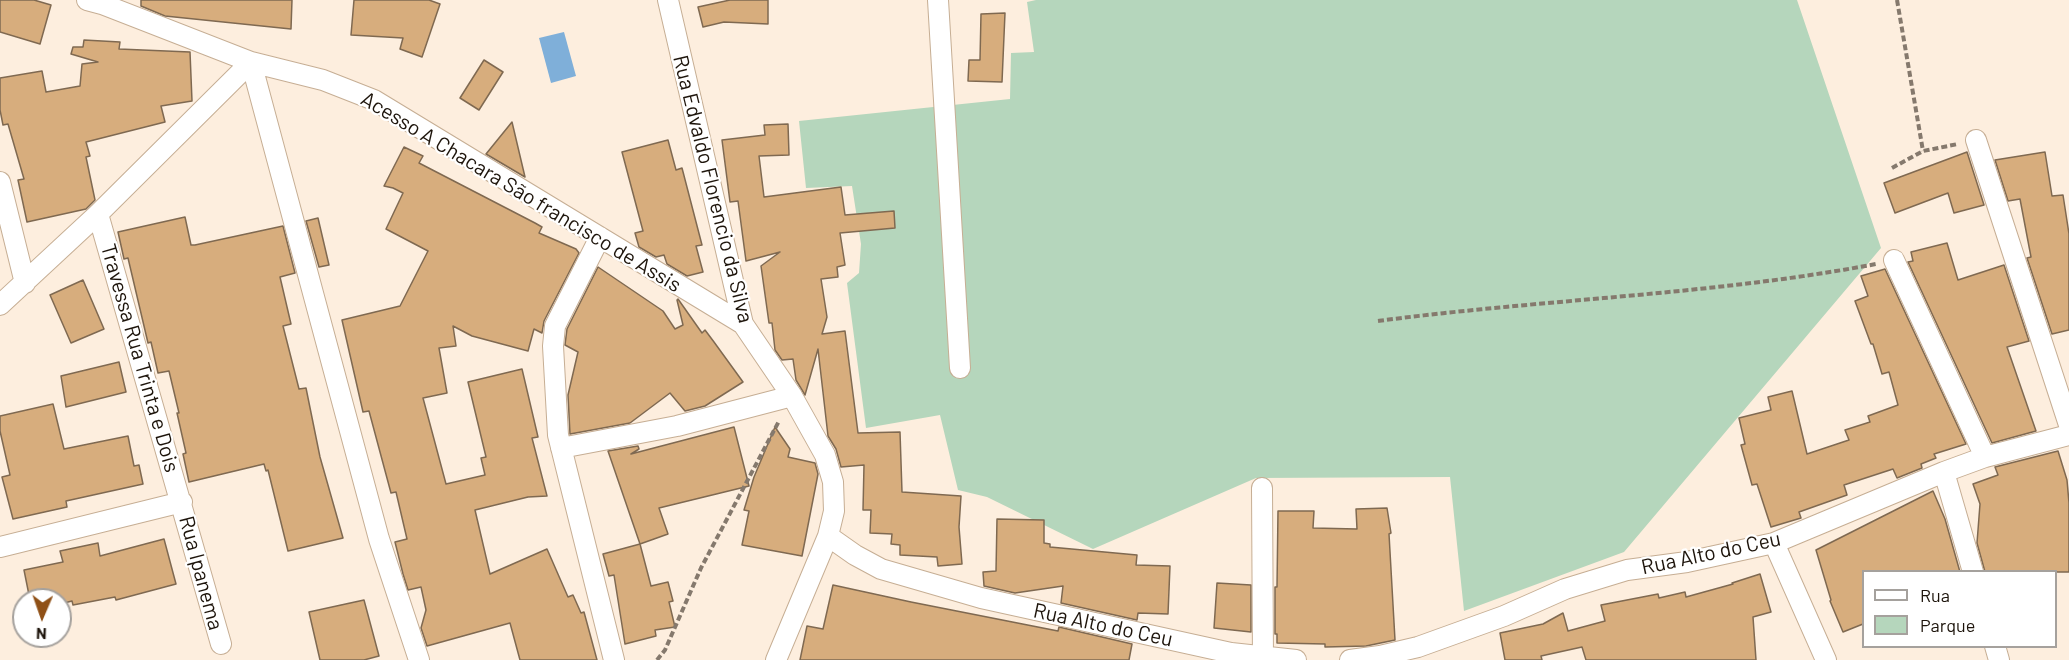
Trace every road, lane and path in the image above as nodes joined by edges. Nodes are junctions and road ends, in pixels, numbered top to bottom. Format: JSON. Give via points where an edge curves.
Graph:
{"nodes":[{"id":1,"x":668,"y":0,"type":"edge"},
{"id":2,"x":938,"y":0,"type":"edge"},
{"id":3,"x":1897,"y":0,"type":"edge"},
{"id":4,"x":98,"y":1,"type":"edge"},
{"id":5,"x":251,"y":63,"type":"junction"},
{"id":6,"x":1976,"y":140,"type":"joint"},
{"id":7,"x":1923,"y":151,"type":"junction"},
{"id":8,"x":1892,"y":168,"type":"dead end"},
{"id":9,"x":0,"y":182,"type":"edge"},
{"id":10,"x":98,"y":214,"type":"junction"},
{"id":11,"x":600,"y":237,"type":"junction"},
{"id":12,"x":1894,"y":260,"type":"joint"},
{"id":13,"x":25,"y":283,"type":"junction"},
{"id":14,"x":0,"y":305,"type":"edge"},
{"id":15,"x":1378,"y":321,"type":"dead end"},
{"id":16,"x":743,"y":324,"type":"junction"},
{"id":17,"x":960,"y":368,"type":"dead end"},
{"id":18,"x":792,"y":396,"type":"junction"},
{"id":19,"x":2069,"y":425,"type":"edge"},
{"id":20,"x":2069,"y":435,"type":"edge"},
{"id":21,"x":561,"y":448,"type":"junction"},
{"id":22,"x":1985,"y":457,"type":"junction"},
{"id":23,"x":1944,"y":472,"type":"junction"},
{"id":24,"x":1262,"y":488,"type":"dead end"},
{"id":25,"x":182,"y":502,"type":"junction"},
{"id":26,"x":828,"y":536,"type":"junction"},
{"id":27,"x":1774,"y":543,"type":"junction"},
{"id":28,"x":0,"y":547,"type":"edge"},
{"id":29,"x":1972,"y":570,"type":"edge"},
{"id":30,"x":221,"y":644,"type":"dead end"},
{"id":31,"x":1263,"y":659,"type":"edge"},
{"id":32,"x":419,"y":660,"type":"edge"},
{"id":33,"x":614,"y":660,"type":"edge"},
{"id":34,"x":657,"y":660,"type":"edge"},
{"id":35,"x":776,"y":660,"type":"edge"},
{"id":36,"x":1296,"y":660,"type":"edge"},
{"id":37,"x":1350,"y":660,"type":"edge"},
{"id":38,"x":1826,"y":660,"type":"edge"}],
"edges":[{"from":1,"to":16,"type":"street","name":"Rua Edvaldo Florencio da Silva"},
{"from":2,"to":17,"type":"street"},
{"from":3,"to":7,"type":"path"},
{"from":4,"to":5,"type":"street","name":"Acesso A Chacara São francisco de Assis"},
{"from":5,"to":10,"type":"street"},
{"from":5,"to":11,"type":"street","name":"Acesso A Chacara São francisco de Assis","via":[[323,80],[374,100]]},
{"from":5,"to":32,"type":"street","via":[[379,539]]},
{"from":6,"to":7,"type":"path"},
{"from":6,"to":19,"type":"street"},
{"from":7,"to":8,"type":"path"},
{"from":9,"to":13,"type":"street"},
{"from":10,"to":13,"type":"street"},
{"from":10,"to":25,"type":"street","name":"Travessa Rua Trinta e Dois"},
{"from":11,"to":16,"type":"street","name":"Acesso A Chacara São francisco de Assis"},
{"from":11,"to":21,"type":"street","via":[[555,326]]},
{"from":12,"to":15,"type":"path","via":[[1808,277],[1464,309]]},
{"from":12,"to":22,"type":"street"},
{"from":13,"to":14,"type":"street"},
{"from":16,"to":18,"type":"street","name":"Rua Edvaldo Florencio da Silva"},
{"from":18,"to":21,"type":"street","via":[[677,426]]},
{"from":18,"to":26,"type":"street","name":"Rua Edvaldo Florencio da Silva","via":[[825,455],[833,483],[834,511]]},
{"from":18,"to":34,"type":"path","via":[[701,567]]},
{"from":20,"to":22,"type":"street","name":"Rua Alto do Ceu"},
{"from":21,"to":33,"type":"street"},
{"from":22,"to":23,"type":"street","name":"Rua Alto do Ceu"},
{"from":23,"to":27,"type":"street","name":"Rua Alto do Ceu"},
{"from":23,"to":29,"type":"street"},
{"from":24,"to":31,"type":"street"},
{"from":25,"to":28,"type":"street"},
{"from":25,"to":30,"type":"street","name":"Rua Ipanema"},
{"from":26,"to":31,"type":"street","name":"Rua Alto do Ceu","via":[[881,569],[981,598]]},
{"from":26,"to":35,"type":"street","name":"Rua Edvaldo Florencio da Silva"},
{"from":27,"to":37,"type":"street","name":"Rua Alto do Ceu","via":[[1627,570],[1565,589],[1418,647]]},
{"from":27,"to":38,"type":"street"},
{"from":31,"to":36,"type":"street","name":"Rua Alto do Ceu"}]}
